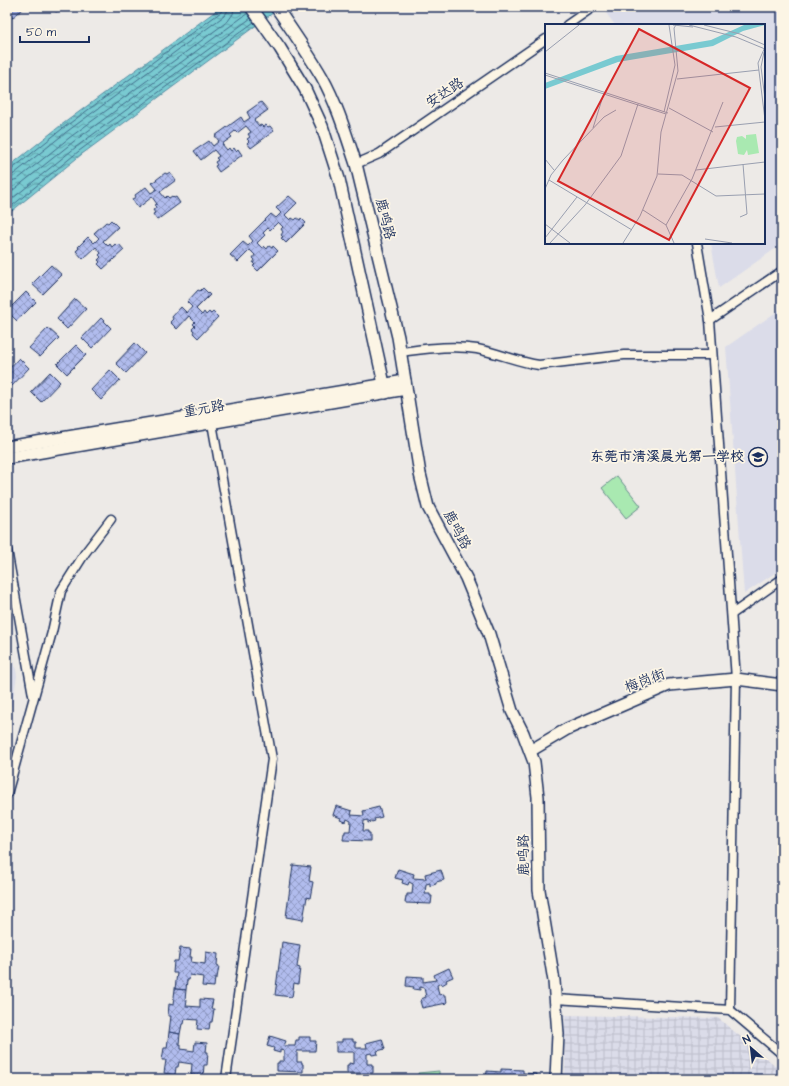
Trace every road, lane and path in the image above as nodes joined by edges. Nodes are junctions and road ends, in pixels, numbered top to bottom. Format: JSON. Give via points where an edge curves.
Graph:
{"nodes":[{"id":1,"x":251,"y":7,"type":"edge"},
{"id":2,"x":593,"y":7,"type":"edge"},
{"id":3,"x":278,"y":10,"type":"edge"},
{"id":4,"x":568,"y":24,"type":"edge"},
{"id":5,"x":545,"y":40,"type":"edge"},
{"id":6,"x":356,"y":164,"type":"junction"},
{"id":7,"x":697,"y":244,"type":"edge"},
{"id":8,"x":782,"y":271,"type":"edge"},
{"id":9,"x":710,"y":320,"type":"junction"},
{"id":10,"x":400,"y":352,"type":"junction"},
{"id":11,"x":712,"y":355,"type":"junction"},
{"id":12,"x":405,"y":385,"type":"junction"},
{"id":13,"x":385,"y":388,"type":"junction"},
{"id":14,"x":212,"y":423,"type":"junction"},
{"id":15,"x":7,"y":447,"type":"edge"},
{"id":16,"x":7,"y":458,"type":"edge"},
{"id":17,"x":111,"y":518,"type":"dead end"},
{"id":18,"x":7,"y":550,"type":"edge"},
{"id":19,"x":782,"y":579,"type":"edge"},
{"id":20,"x":732,"y":614,"type":"junction"},
{"id":21,"x":736,"y":679,"type":"junction"},
{"id":22,"x":782,"y":685,"type":"edge"},
{"id":23,"x":34,"y":697,"type":"junction"},
{"id":24,"x":530,"y":751,"type":"junction"},
{"id":25,"x":7,"y":794,"type":"edge"},
{"id":26,"x":555,"y":999,"type":"junction"},
{"id":27,"x":730,"y":1010,"type":"junction"},
{"id":28,"x":782,"y":1054,"type":"edge"},
{"id":29,"x":226,"y":1079,"type":"edge"},
{"id":30,"x":556,"y":1079,"type":"edge"}],
"edges":[{"from":1,"to":13,"type":"street","via":[[305,89],[322,126],[339,179]]},
{"from":2,"to":4,"type":"street"},
{"from":3,"to":6,"type":"street","name":"鹿鸣路","via":[[322,78],[339,115]]},
{"from":5,"to":6,"type":"street","name":"安达路","via":[[379,154]]},
{"from":6,"to":10,"type":"street","name":"鹿鸣路"},
{"from":7,"to":9,"type":"street"},
{"from":8,"to":9,"type":"street"},
{"from":9,"to":11,"type":"street"},
{"from":10,"to":11,"type":"street","via":[[439,347],[477,349],[539,365],[624,355]]},
{"from":10,"to":12,"type":"street","name":"鹿鸣路"},
{"from":11,"to":20,"type":"street"},
{"from":12,"to":13,"type":"street","name":"重元路"},
{"from":12,"to":24,"type":"street","name":"鹿鸣路","via":[[428,507],[466,578],[489,634],[512,711]]},
{"from":13,"to":14,"type":"street","name":"重元路"},
{"from":13,"to":15,"type":"street","name":"重元路"},
{"from":14,"to":16,"type":"street","name":"重元路"},
{"from":14,"to":29,"type":"street","via":[[272,759]]},
{"from":17,"to":23,"type":"street","via":[[61,591]]},
{"from":18,"to":23,"type":"street"},
{"from":19,"to":20,"type":"street"},
{"from":20,"to":21,"type":"street"},
{"from":21,"to":22,"type":"street","name":"梅岗街"},
{"from":21,"to":24,"type":"street","name":"梅岗街","via":[[669,685],[567,729]]},
{"from":21,"to":27,"type":"street"},
{"from":23,"to":25,"type":"street"},
{"from":24,"to":26,"type":"street","name":"鹿鸣路","via":[[534,762],[538,797],[539,890]]},
{"from":26,"to":27,"type":"street"},
{"from":26,"to":30,"type":"street","name":"鹿鸣路","via":[[558,1034]]},
{"from":27,"to":28,"type":"street"}]}
